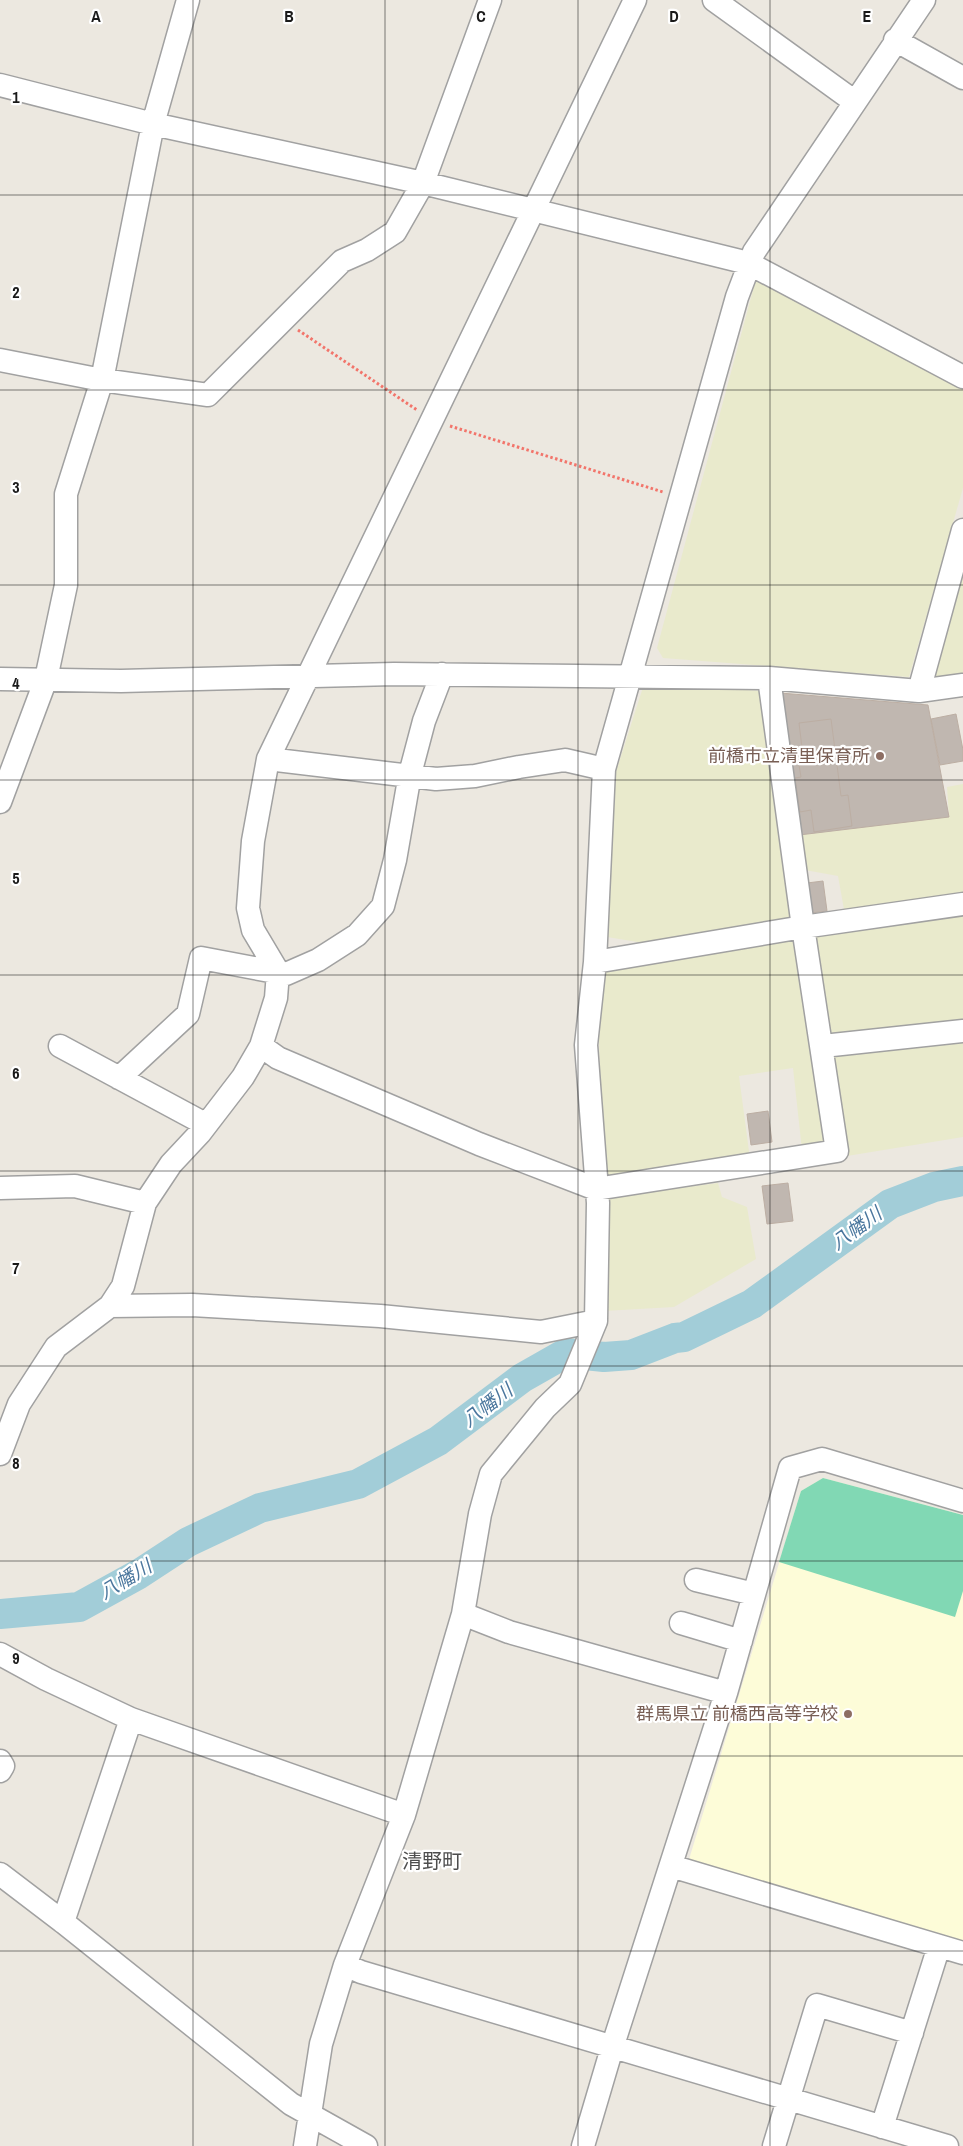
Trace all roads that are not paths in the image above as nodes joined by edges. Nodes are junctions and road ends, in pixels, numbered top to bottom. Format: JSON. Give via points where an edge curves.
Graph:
{"nodes":[{"id":1,"x":188,"y":0,"type":"edge"},
{"id":2,"x":490,"y":0,"type":"edge"},
{"id":3,"x":635,"y":0,"type":"edge"},
{"id":4,"x":714,"y":0,"type":"edge"},
{"id":5,"x":924,"y":0,"type":"edge"},
{"id":6,"x":895,"y":40,"type":"junction"},
{"id":7,"x":963,"y":78,"type":"edge"},
{"id":8,"x":0,"y":85,"type":"edge"},
{"id":9,"x":854,"y":102,"type":"junction"},
{"id":10,"x":153,"y":124,"type":"junction"},
{"id":11,"x":423,"y":183,"type":"junction"},
{"id":12,"x":532,"y":212,"type":"junction"},
{"id":13,"x":748,"y":263,"type":"junction"},
{"id":14,"x":0,"y":360,"type":"edge"},
{"id":15,"x":963,"y":377,"type":"edge"},
{"id":16,"x":102,"y":380,"type":"junction"},
{"id":17,"x":963,"y":530,"type":"edge"},
{"id":18,"x":442,"y":674,"type":"junction"},
{"id":19,"x":308,"y":676,"type":"junction"},
{"id":20,"x":631,"y":676,"type":"junction"},
{"id":21,"x":769,"y":678,"type":"junction"},
{"id":22,"x":0,"y":679,"type":"edge"},
{"id":23,"x":46,"y":679,"type":"junction"},
{"id":24,"x":963,"y":685,"type":"edge"},
{"id":25,"x":919,"y":691,"type":"junction"},
{"id":26,"x":268,"y":759,"type":"junction"},
{"id":27,"x":604,"y":769,"type":"junction"},
{"id":28,"x":410,"y":774,"type":"junction"},
{"id":29,"x":0,"y":802,"type":"edge"},
{"id":30,"x":963,"y":904,"type":"edge"},
{"id":31,"x":803,"y":927,"type":"junction"},
{"id":32,"x":595,"y":962,"type":"junction"},
{"id":33,"x":278,"y":972,"type":"junction"},
{"id":34,"x":963,"y":1031,"type":"edge"},
{"id":35,"x":60,"y":1046,"type":"dead end"},
{"id":36,"x":261,"y":1046,"type":"junction"},
{"id":37,"x":823,"y":1046,"type":"junction"},
{"id":38,"x":119,"y":1078,"type":"junction"},
{"id":39,"x":205,"y":1124,"type":"junction"},
{"id":40,"x":0,"y":1188,"type":"edge"},
{"id":41,"x":596,"y":1188,"type":"junction"},
{"id":42,"x":145,"y":1203,"type":"junction"},
{"id":43,"x":110,"y":1306,"type":"junction"},
{"id":44,"x":596,"y":1321,"type":"junction"},
{"id":45,"x":0,"y":1454,"type":"edge"},
{"id":46,"x":963,"y":1501,"type":"edge"},
{"id":47,"x":696,"y":1580,"type":"dead end"},
{"id":48,"x":754,"y":1594,"type":"junction"},
{"id":49,"x":463,"y":1614,"type":"junction"},
{"id":50,"x":681,"y":1623,"type":"dead end"},
{"id":51,"x":741,"y":1641,"type":"junction"},
{"id":52,"x":0,"y":1654,"type":"edge"},
{"id":53,"x":726,"y":1693,"type":"junction"},
{"id":54,"x":131,"y":1719,"type":"junction"},
{"id":55,"x":0,"y":1761,"type":"edge"},
{"id":56,"x":0,"y":1771,"type":"edge"},
{"id":57,"x":404,"y":1816,"type":"junction"},
{"id":58,"x":671,"y":1866,"type":"junction"},
{"id":59,"x":0,"y":1874,"type":"edge"},
{"id":60,"x":63,"y":1922,"type":"junction"},
{"id":61,"x":940,"y":1946,"type":"junction"},
{"id":62,"x":963,"y":1953,"type":"edge"},
{"id":63,"x":345,"y":1965,"type":"junction"},
{"id":64,"x":912,"y":2033,"type":"junction"},
{"id":65,"x":612,"y":2048,"type":"junction"},
{"id":66,"x":788,"y":2098,"type":"junction"},
{"id":67,"x":308,"y":2114,"type":"junction"},
{"id":68,"x":882,"y":2128,"type":"junction"},
{"id":69,"x":305,"y":2146,"type":"edge"},
{"id":70,"x":366,"y":2146,"type":"edge"},
{"id":71,"x":583,"y":2146,"type":"edge"},
{"id":72,"x":774,"y":2146,"type":"edge"},
{"id":73,"x":947,"y":2146,"type":"edge"}],
"edges":[{"from":1,"to":10,"type":"street"},
{"from":2,"to":11,"type":"street"},
{"from":3,"to":12,"type":"street"},
{"from":4,"to":9,"type":"street"},
{"from":5,"to":6,"type":"street"},
{"from":6,"to":7,"type":"street"},
{"from":6,"to":9,"type":"street"},
{"from":8,"to":10,"type":"street"},
{"from":9,"to":13,"type":"street"},
{"from":10,"to":11,"type":"street"},
{"from":10,"to":16,"type":"street"},
{"from":11,"to":12,"type":"street"},
{"from":11,"to":16,"type":"street","via":[[396,232],[342,261],[208,395]]},
{"from":12,"to":13,"type":"street"},
{"from":12,"to":19,"type":"street"},
{"from":13,"to":15,"type":"street"},
{"from":13,"to":20,"type":"street"},
{"from":14,"to":16,"type":"street"},
{"from":16,"to":23,"type":"street","via":[[66,494],[66,585]]},
{"from":17,"to":25,"type":"street"},
{"from":18,"to":19,"type":"street"},
{"from":18,"to":20,"type":"street"},
{"from":18,"to":28,"type":"street","via":[[424,721]]},
{"from":19,"to":23,"type":"street","via":[[120,681]]},
{"from":19,"to":26,"type":"street"},
{"from":20,"to":21,"type":"street"},
{"from":20,"to":27,"type":"street"},
{"from":21,"to":25,"type":"street"},
{"from":21,"to":31,"type":"street"},
{"from":22,"to":23,"type":"street"},
{"from":23,"to":29,"type":"street"},
{"from":24,"to":25,"type":"street"},
{"from":26,"to":28,"type":"street"},
{"from":26,"to":33,"type":"street","via":[[253,841],[248,908],[253,930]]},
{"from":27,"to":28,"type":"street","via":[[564,760],[474,776],[436,779]]},
{"from":27,"to":32,"type":"street"},
{"from":28,"to":33,"type":"street","via":[[395,860],[383,906],[357,935],[318,960],[286,974]]},
{"from":30,"to":31,"type":"street"},
{"from":31,"to":32,"type":"street"},
{"from":31,"to":37,"type":"street"},
{"from":32,"to":41,"type":"street","via":[[586,1045]]},
{"from":33,"to":36,"type":"street","via":[[276,998]]},
{"from":33,"to":38,"type":"street","via":[[201,958],[188,1014]]},
{"from":34,"to":37,"type":"street"},
{"from":35,"to":38,"type":"street"},
{"from":36,"to":39,"type":"street","via":[[243,1077]]},
{"from":36,"to":41,"type":"street","via":[[278,1058],[479,1144]]},
{"from":37,"to":41,"type":"street","via":[[837,1151]]},
{"from":38,"to":39,"type":"street"},
{"from":39,"to":42,"type":"street","via":[[171,1164]]},
{"from":40,"to":42,"type":"street","via":[[75,1186]]},
{"from":41,"to":44,"type":"street"},
{"from":42,"to":43,"type":"street","via":[[123,1286]]},
{"from":43,"to":44,"type":"street","via":[[192,1305],[380,1316],[541,1332]]},
{"from":43,"to":45,"type":"street","via":[[56,1347],[19,1404]]},
{"from":44,"to":49,"type":"street","via":[[570,1384],[545,1408],[491,1474],[480,1514]]},
{"from":46,"to":48,"type":"street","via":[[822,1460],[790,1468]]},
{"from":47,"to":48,"type":"street"},
{"from":48,"to":51,"type":"street"},
{"from":49,"to":53,"type":"street","via":[[509,1632]]},
{"from":49,"to":57,"type":"street"},
{"from":50,"to":51,"type":"street"},
{"from":51,"to":53,"type":"street"},
{"from":52,"to":54,"type":"street"},
{"from":53,"to":58,"type":"street"},
{"from":54,"to":57,"type":"street"},
{"from":54,"to":60,"type":"street"},
{"from":55,"to":56,"type":"street","via":[[3,1766]]},
{"from":57,"to":63,"type":"street"},
{"from":58,"to":61,"type":"street"},
{"from":58,"to":65,"type":"street"},
{"from":59,"to":60,"type":"street"},
{"from":60,"to":67,"type":"street","via":[[291,2104]]},
{"from":61,"to":62,"type":"street"},
{"from":61,"to":64,"type":"street"},
{"from":63,"to":65,"type":"street"},
{"from":63,"to":67,"type":"street","via":[[320,2044]]},
{"from":64,"to":66,"type":"street","via":[[817,2005]]},
{"from":64,"to":68,"type":"street"},
{"from":65,"to":66,"type":"street"},
{"from":65,"to":71,"type":"street"},
{"from":66,"to":68,"type":"street"},
{"from":66,"to":72,"type":"street"},
{"from":67,"to":69,"type":"street"},
{"from":67,"to":70,"type":"street"},
{"from":68,"to":73,"type":"street"}]}
